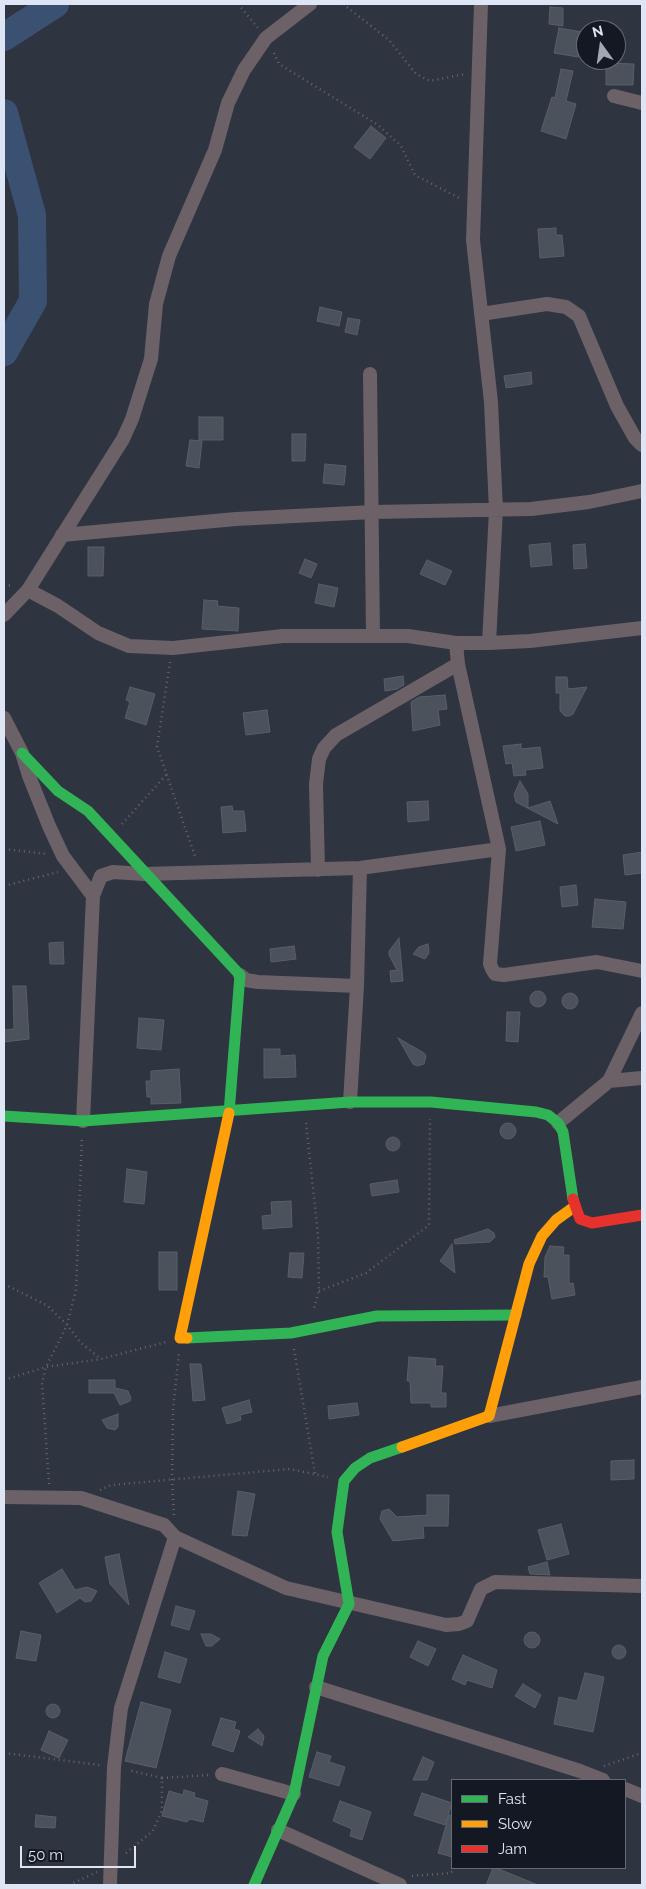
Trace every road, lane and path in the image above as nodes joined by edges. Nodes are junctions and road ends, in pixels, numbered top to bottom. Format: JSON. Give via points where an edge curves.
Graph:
{"nodes":[{"id":1,"x":238,"y":4,"type":"edge"},
{"id":2,"x":310,"y":4,"type":"edge"},
{"id":3,"x":342,"y":4,"type":"edge"},
{"id":4,"x":481,"y":4,"type":"edge"},
{"id":5,"x":266,"y":38,"type":"junction"},
{"id":6,"x":479,"y":71,"type":"junction"},
{"id":7,"x":614,"y":96,"type":"dead end"},
{"id":8,"x":642,"y":103,"type":"edge"},
{"id":9,"x":474,"y":206,"type":"junction"},
{"id":10,"x":481,"y":314,"type":"junction"},
{"id":11,"x":370,"y":374,"type":"dead end"},
{"id":12,"x":642,"y":445,"type":"edge"},
{"id":13,"x":642,"y":490,"type":"edge"},
{"id":14,"x":496,"y":510,"type":"junction"},
{"id":15,"x":373,"y":512,"type":"junction"},
{"id":16,"x":62,"y":535,"type":"junction"},
{"id":17,"x":28,"y":590,"type":"junction"},
{"id":18,"x":4,"y":616,"type":"edge"},
{"id":19,"x":642,"y":628,"type":"edge"},
{"id":20,"x":373,"y":636,"type":"junction"},
{"id":21,"x":456,"y":643,"type":"junction"},
{"id":22,"x":489,"y":643,"type":"junction"},
{"id":23,"x":172,"y":648,"type":"junction"},
{"id":24,"x":458,"y":664,"type":"junction"},
{"id":25,"x":4,"y":718,"type":"edge"},
{"id":26,"x":22,"y":753,"type":"junction"},
{"id":27,"x":166,"y":775,"type":"junction"},
{"id":28,"x":114,"y":839,"type":"junction"},
{"id":29,"x":4,"y":849,"type":"edge"},
{"id":30,"x":499,"y":849,"type":"junction"},
{"id":31,"x":64,"y":856,"type":"junction"},
{"id":32,"x":360,"y":868,"type":"junction"},
{"id":33,"x":72,"y":869,"type":"junction"},
{"id":34,"x":318,"y":870,"type":"junction"},
{"id":35,"x":200,"y":872,"type":"junction"},
{"id":36,"x":144,"y":874,"type":"junction"},
{"id":37,"x":4,"y":886,"type":"edge"},
{"id":38,"x":93,"y":896,"type":"junction"},
{"id":39,"x":642,"y":970,"type":"edge"},
{"id":40,"x":240,"y":975,"type":"junction"},
{"id":41,"x":357,"y":986,"type":"junction"},
{"id":42,"x":642,"y":1013,"type":"edge"},
{"id":43,"x":642,"y":1078,"type":"edge"},
{"id":44,"x":609,"y":1081,"type":"junction"},
{"id":45,"x":350,"y":1102,"type":"junction"},
{"id":46,"x":431,"y":1102,"type":"junction"},
{"id":47,"x":304,"y":1107,"type":"junction"},
{"id":48,"x":229,"y":1112,"type":"junction"},
{"id":49,"x":4,"y":1116,"type":"edge"},
{"id":50,"x":83,"y":1121,"type":"junction"},
{"id":51,"x":558,"y":1124,"type":"junction"},
{"id":52,"x":574,"y":1206,"type":"junction"},
{"id":53,"x":642,"y":1214,"type":"edge"},
{"id":54,"x":4,"y":1284,"type":"edge"},
{"id":55,"x":318,"y":1291,"type":"junction"},
{"id":56,"x":516,"y":1315,"type":"junction"},
{"id":57,"x":67,"y":1325,"type":"junction"},
{"id":58,"x":308,"y":1329,"type":"junction"},
{"id":59,"x":291,"y":1333,"type":"junction"},
{"id":60,"x":180,"y":1338,"type":"junction"},
{"id":61,"x":101,"y":1360,"type":"junction"},
{"id":62,"x":46,"y":1367,"type":"junction"},
{"id":63,"x":4,"y":1380,"type":"edge"},
{"id":64,"x":642,"y":1387,"type":"edge"},
{"id":65,"x":489,"y":1416,"type":"junction"},
{"id":66,"x":315,"y":1474,"type":"junction"},
{"id":67,"x":172,"y":1480,"type":"junction"},
{"id":68,"x":344,"y":1481,"type":"junction"},
{"id":69,"x":4,"y":1497,"type":"edge"},
{"id":70,"x":50,"y":1498,"type":"junction"},
{"id":71,"x":81,"y":1498,"type":"junction"},
{"id":72,"x":175,"y":1537,"type":"junction"},
{"id":73,"x":642,"y":1586,"type":"edge"},
{"id":74,"x":349,"y":1604,"type":"junction"},
{"id":75,"x":316,"y":1687,"type":"junction"},
{"id":76,"x":4,"y":1750,"type":"edge"},
{"id":77,"x":15,"y":1754,"type":"dead end"},
{"id":78,"x":222,"y":1774,"type":"joint"},
{"id":79,"x":162,"y":1778,"type":"dead end"},
{"id":80,"x":600,"y":1779,"type":"edge"},
{"id":81,"x":626,"y":1789,"type":"edge"},
{"id":82,"x":294,"y":1794,"type":"junction"},
{"id":83,"x":642,"y":1796,"type":"edge"},
{"id":84,"x":278,"y":1830,"type":"junction"},
{"id":85,"x":454,"y":1869,"type":"edge"},
{"id":86,"x":385,"y":1879,"type":"junction"},
{"id":87,"x":110,"y":1885,"type":"edge"},
{"id":88,"x":254,"y":1885,"type":"edge"},
{"id":89,"x":400,"y":1885,"type":"edge"}],
"edges":[{"from":1,"to":5,"type":"path"},
{"from":2,"to":5,"type":"street"},
{"from":3,"to":6,"type":"path","via":[[390,40],[416,74],[430,81]]},
{"from":4,"to":6,"type":"street"},
{"from":5,"to":9,"type":"path","via":[[279,64],[378,125],[401,146],[415,175]]},
{"from":5,"to":16,"type":"street","via":[[244,70],[228,103],[215,150],[169,256],[156,304],[151,359],[132,419],[123,439]]},
{"from":6,"to":9,"type":"street"},
{"from":7,"to":8,"type":"street"},
{"from":9,"to":10,"type":"street","via":[[473,240]]},
{"from":10,"to":12,"type":"street","via":[[547,304],[566,307],[579,316],[617,406]]},
{"from":10,"to":14,"type":"street","via":[[491,402]]},
{"from":11,"to":15,"type":"street"},
{"from":13,"to":14,"type":"street","via":[[589,502]]},
{"from":14,"to":15,"type":"street"},
{"from":14,"to":22,"type":"street"},
{"from":15,"to":16,"type":"street","via":[[236,519]]},
{"from":15,"to":20,"type":"street"},
{"from":16,"to":17,"type":"street"},
{"from":17,"to":18,"type":"street"},
{"from":17,"to":23,"type":"street","via":[[113,640],[129,646]]},
{"from":19,"to":22,"type":"street"},
{"from":20,"to":21,"type":"street","via":[[408,636]]},
{"from":20,"to":23,"type":"street","via":[[283,636]]},
{"from":21,"to":22,"type":"street"},
{"from":21,"to":24,"type":"street"},
{"from":23,"to":27,"type":"path","via":[[157,747]]},
{"from":24,"to":30,"type":"street"},
{"from":24,"to":34,"type":"street","via":[[336,735],[324,748],[316,784]]},
{"from":25,"to":26,"type":"street"},
{"from":26,"to":28,"type":"street","via":[[58,791],[88,811]]},
{"from":26,"to":31,"type":"street","via":[[48,826]]},
{"from":27,"to":28,"type":"path","via":[[122,824]]},
{"from":27,"to":35,"type":"path"},
{"from":28,"to":36,"type":"street"},
{"from":29,"to":31,"type":"path"},
{"from":30,"to":32,"type":"street"},
{"from":30,"to":39,"type":"street","via":[[490,964],[495,974],[597,962]]},
{"from":31,"to":33,"type":"street"},
{"from":32,"to":34,"type":"street"},
{"from":32,"to":41,"type":"street"},
{"from":33,"to":37,"type":"path"},
{"from":33,"to":38,"type":"street"},
{"from":34,"to":35,"type":"street"},
{"from":35,"to":36,"type":"street"},
{"from":36,"to":38,"type":"street","via":[[113,872],[101,876]]},
{"from":36,"to":40,"type":"street"},
{"from":38,"to":50,"type":"street"},
{"from":40,"to":41,"type":"street","via":[[258,982]]},
{"from":40,"to":48,"type":"street"},
{"from":41,"to":45,"type":"street"},
{"from":42,"to":44,"type":"street"},
{"from":43,"to":44,"type":"street"},
{"from":44,"to":51,"type":"street"},
{"from":45,"to":46,"type":"street"},
{"from":45,"to":47,"type":"street"},
{"from":46,"to":51,"type":"street","via":[[536,1112],[548,1115]]},
{"from":46,"to":55,"type":"path","via":[[429,1225],[366,1273]]},
{"from":47,"to":48,"type":"street"},
{"from":47,"to":55,"type":"path","via":[[318,1236]]},
{"from":48,"to":50,"type":"street"},
{"from":48,"to":60,"type":"street"},
{"from":49,"to":50,"type":"street"},
{"from":50,"to":57,"type":"path","via":[[76,1290]]},
{"from":51,"to":52,"type":"street","via":[[563,1132]]},
{"from":52,"to":53,"type":"street","via":[[580,1218],[592,1223]]},
{"from":52,"to":56,"type":"street","via":[[542,1236],[529,1264]]},
{"from":54,"to":57,"type":"path","via":[[48,1306]]},
{"from":55,"to":58,"type":"path"},
{"from":56,"to":58,"type":"street","via":[[377,1316]]},
{"from":56,"to":65,"type":"street"},
{"from":57,"to":61,"type":"path","via":[[81,1343]]},
{"from":57,"to":62,"type":"path"},
{"from":58,"to":59,"type":"street"},
{"from":59,"to":60,"type":"street"},
{"from":59,"to":66,"type":"path"},
{"from":60,"to":61,"type":"path"},
{"from":60,"to":67,"type":"path","via":[[173,1409]]},
{"from":61,"to":62,"type":"path"},
{"from":62,"to":63,"type":"path"},
{"from":62,"to":70,"type":"path","via":[[42,1383]]},
{"from":64,"to":65,"type":"street"},
{"from":65,"to":68,"type":"street","via":[[370,1458]]},
{"from":66,"to":67,"type":"path","via":[[290,1469]]},
{"from":66,"to":68,"type":"path"},
{"from":67,"to":71,"type":"path","via":[[111,1485]]},
{"from":67,"to":72,"type":"path"},
{"from":68,"to":74,"type":"street","via":[[337,1532]]},
{"from":69,"to":70,"type":"street"},
{"from":70,"to":71,"type":"street"},
{"from":71,"to":72,"type":"street","via":[[164,1525]]},
{"from":72,"to":74,"type":"street","via":[[286,1588]]},
{"from":72,"to":87,"type":"street","via":[[121,1708],[114,1767]]},
{"from":73,"to":74,"type":"street","via":[[495,1582],[481,1589],[467,1621],[446,1625]]},
{"from":74,"to":75,"type":"street","via":[[323,1656]]},
{"from":75,"to":80,"type":"street"},
{"from":75,"to":82,"type":"street"},
{"from":76,"to":77,"type":"path"},
{"from":78,"to":79,"type":"path"},
{"from":78,"to":82,"type":"street"},
{"from":81,"to":83,"type":"street"},
{"from":82,"to":84,"type":"street"},
{"from":84,"to":86,"type":"street"},
{"from":84,"to":88,"type":"street"},
{"from":85,"to":86,"type":"path","via":[[451,1873]]},
{"from":86,"to":89,"type":"street"}]}
